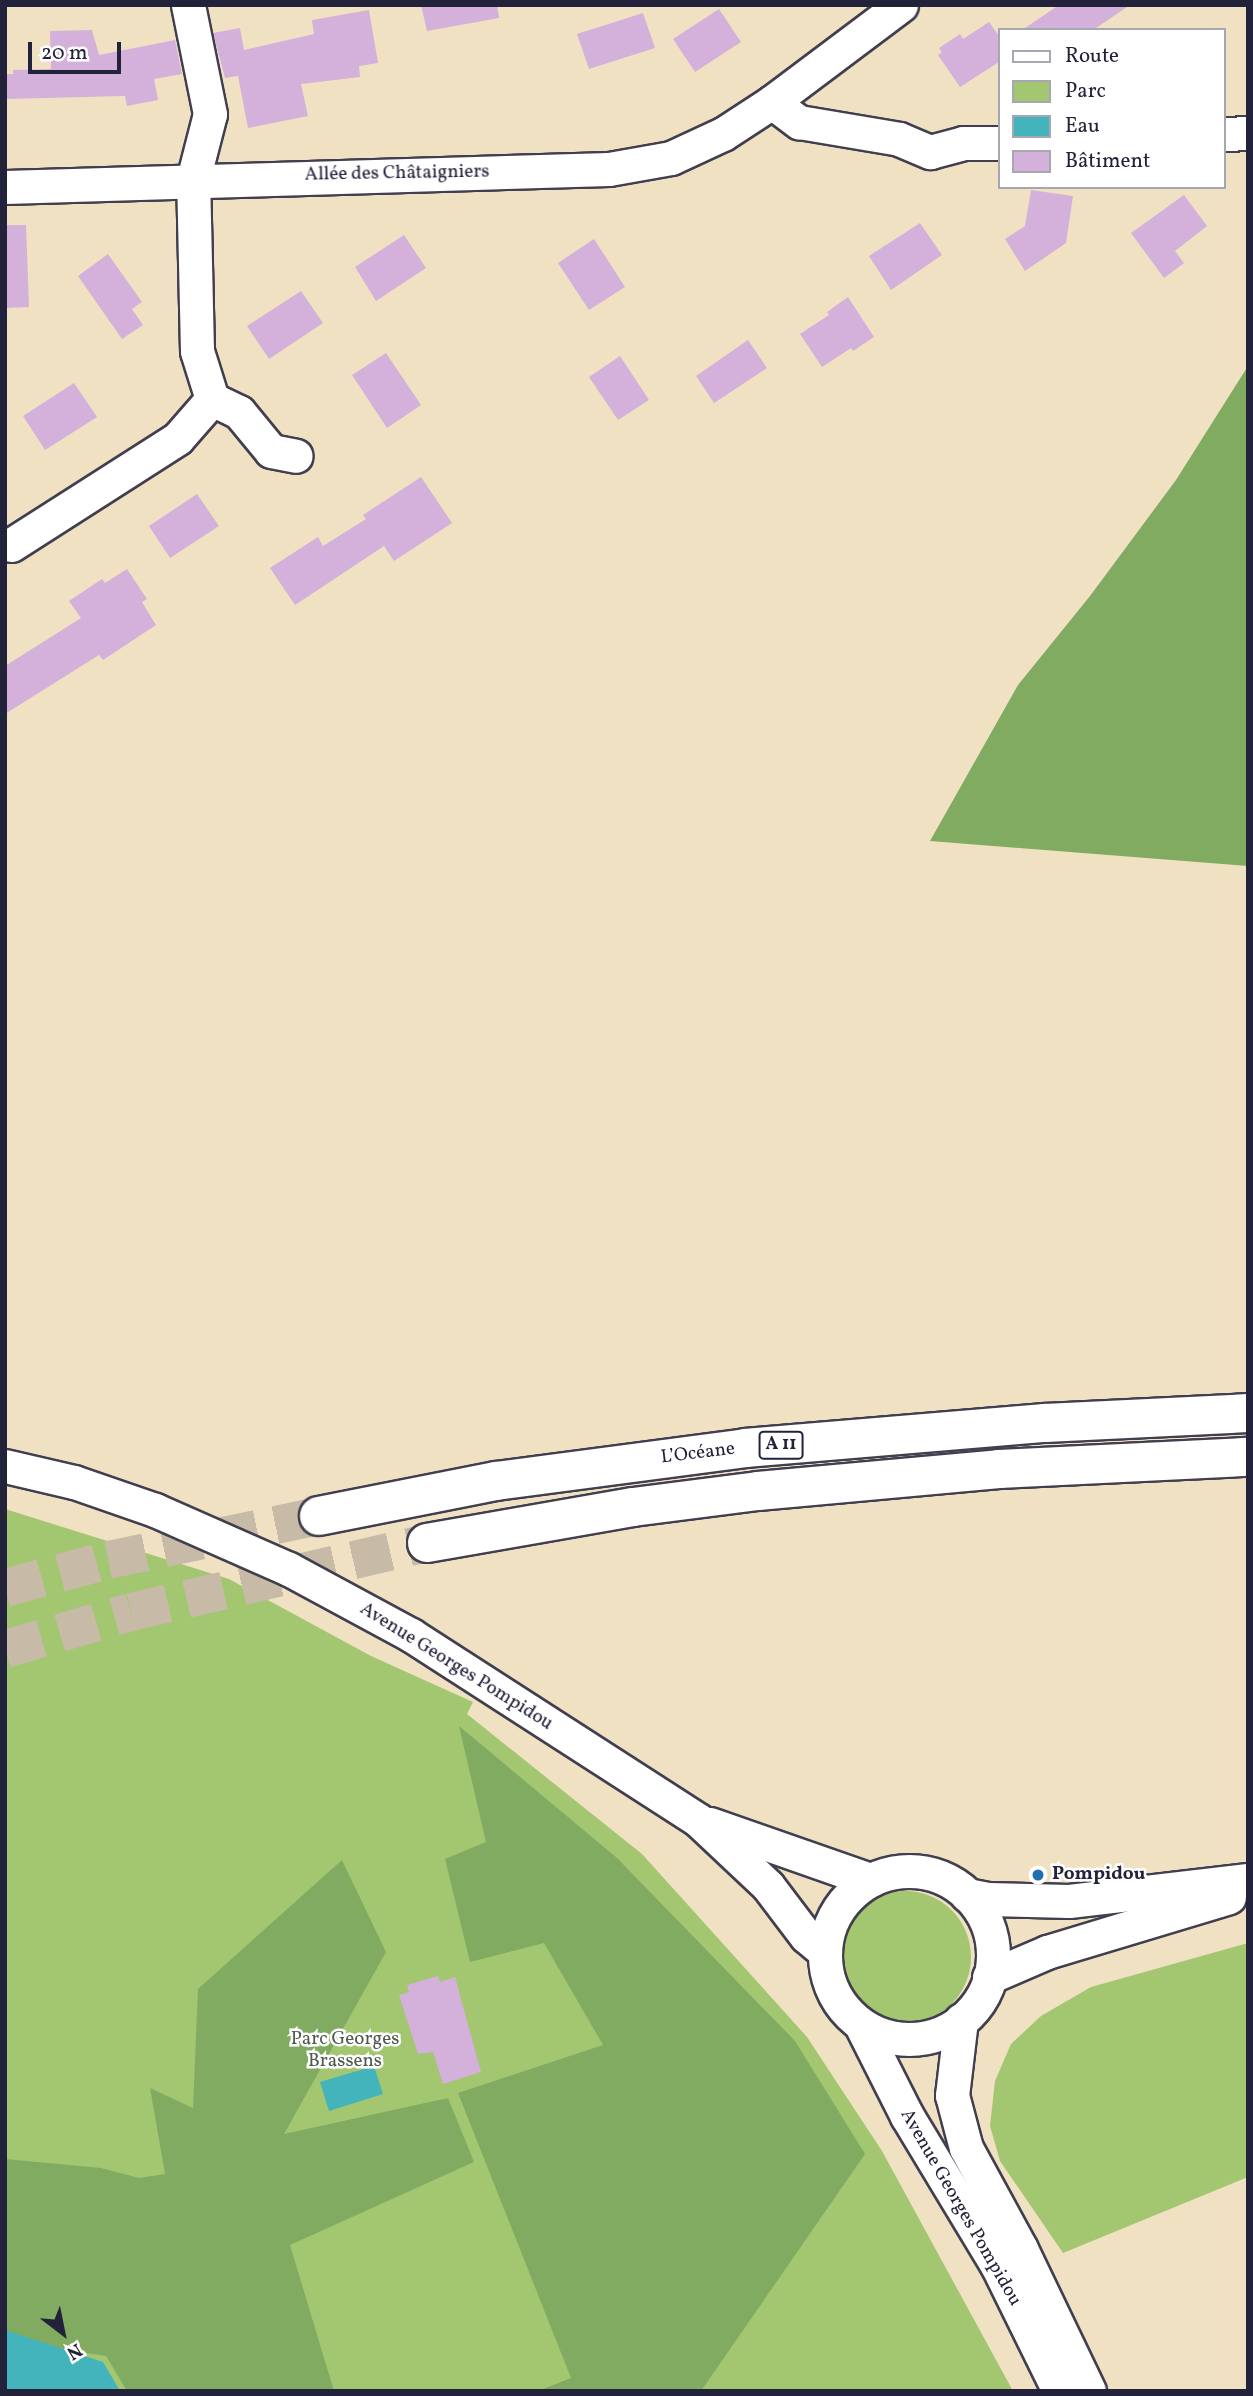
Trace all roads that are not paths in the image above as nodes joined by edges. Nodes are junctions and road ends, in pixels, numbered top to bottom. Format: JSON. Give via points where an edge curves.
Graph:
{"nodes":[{"id":1,"x":188,"y":5,"type":"edge"},
{"id":2,"x":901,"y":5,"type":"edge"},
{"id":3,"x":772,"y":102,"type":"junction"},
{"id":4,"x":1248,"y":132,"type":"edge"},
{"id":5,"x":1225,"y":134,"type":"edge"},
{"id":6,"x":998,"y":143,"type":"edge"},
{"id":7,"x":193,"y":180,"type":"junction"},
{"id":8,"x":5,"y":187,"type":"edge"},
{"id":9,"x":212,"y":399,"type":"junction"},
{"id":10,"x":296,"y":456,"type":"dead end"},
{"id":11,"x":11,"y":545,"type":"dead end"},
{"id":12,"x":1248,"y":1413,"type":"edge"},
{"id":13,"x":1248,"y":1457,"type":"edge"},
{"id":14,"x":5,"y":1466,"type":"edge"},
{"id":15,"x":319,"y":1516,"type":"tunnel mouth"},
{"id":16,"x":427,"y":1543,"type":"tunnel mouth"},
{"id":17,"x":698,"y":1820,"type":"junction"},
{"id":18,"x":870,"y":1880,"type":"junction"},
{"id":19,"x":1248,"y":1880,"type":"edge"},
{"id":20,"x":1248,"y":1892,"type":"edge"},
{"id":21,"x":967,"y":1895,"type":"junction"},
{"id":22,"x":825,"y":1952,"type":"junction"},
{"id":23,"x":989,"y":1977,"type":"junction"},
{"id":24,"x":961,"y":2020,"type":"junction"},
{"id":25,"x":861,"y":2025,"type":"junction"},
{"id":26,"x":1059,"y":2391,"type":"edge"},
{"id":27,"x":1089,"y":2391,"type":"edge"}],
"edges":[{"from":1,"to":7,"type":"street","via":[[210,114]]},
{"from":2,"to":3,"type":"street","name":"Allée des Châtaigniers"},
{"from":3,"to":6,"type":"street","via":[[799,122],[899,139],[930,152],[963,143]]},
{"from":3,"to":7,"type":"street","name":"Allée des Châtaigniers","via":[[723,134],[671,158],[609,169]]},
{"from":4,"to":5,"type":"street"},
{"from":7,"to":8,"type":"street","name":"Allée des Châtaigniers"},
{"from":7,"to":9,"type":"street","via":[[197,351]]},
{"from":9,"to":10,"type":"street","via":[[239,412],[271,450]]},
{"from":9,"to":11,"type":"street","via":[[178,438]]},
{"from":12,"to":15,"type":"highway","name":"L’Océane","number":"A 11","via":[[1017,1425],[745,1448],[496,1481]]},
{"from":13,"to":16,"type":"highway","number":"A 11","via":[[999,1469],[771,1490],[633,1507]]},
{"from":14,"to":17,"type":"street","name":"Avenue Georges Pompidou","via":[[74,1482],[155,1510],[289,1569],[411,1635]]},
{"from":17,"to":18,"type":"street","name":"Avenue Georges Pompidou"},
{"from":17,"to":22,"type":"street","name":"Avenue Georges Pompidou","via":[[768,1886],[806,1936]]},
{"from":18,"to":21,"type":"street","via":[[915,1871],[942,1878]]},
{"from":18,"to":22,"type":"street","via":[[838,1910]]},
{"from":19,"to":21,"type":"street","via":[[1069,1901]]},
{"from":20,"to":23,"type":"street","via":[[1047,1952]]},
{"from":21,"to":23,"type":"street","via":[[990,1933]]},
{"from":22,"to":25,"type":"street","via":[[833,1993]]},
{"from":23,"to":24,"type":"street","via":[[979,2001]]},
{"from":24,"to":25,"type":"street","via":[[916,2039],[888,2036]]},
{"from":24,"to":27,"type":"street","name":"Avenue Georges Pompidou","via":[[952,2095],[965,2148],[1021,2249]]},
{"from":25,"to":26,"type":"street","name":"Avenue Georges Pompidou","via":[[907,2116],[997,2265]]}]}
